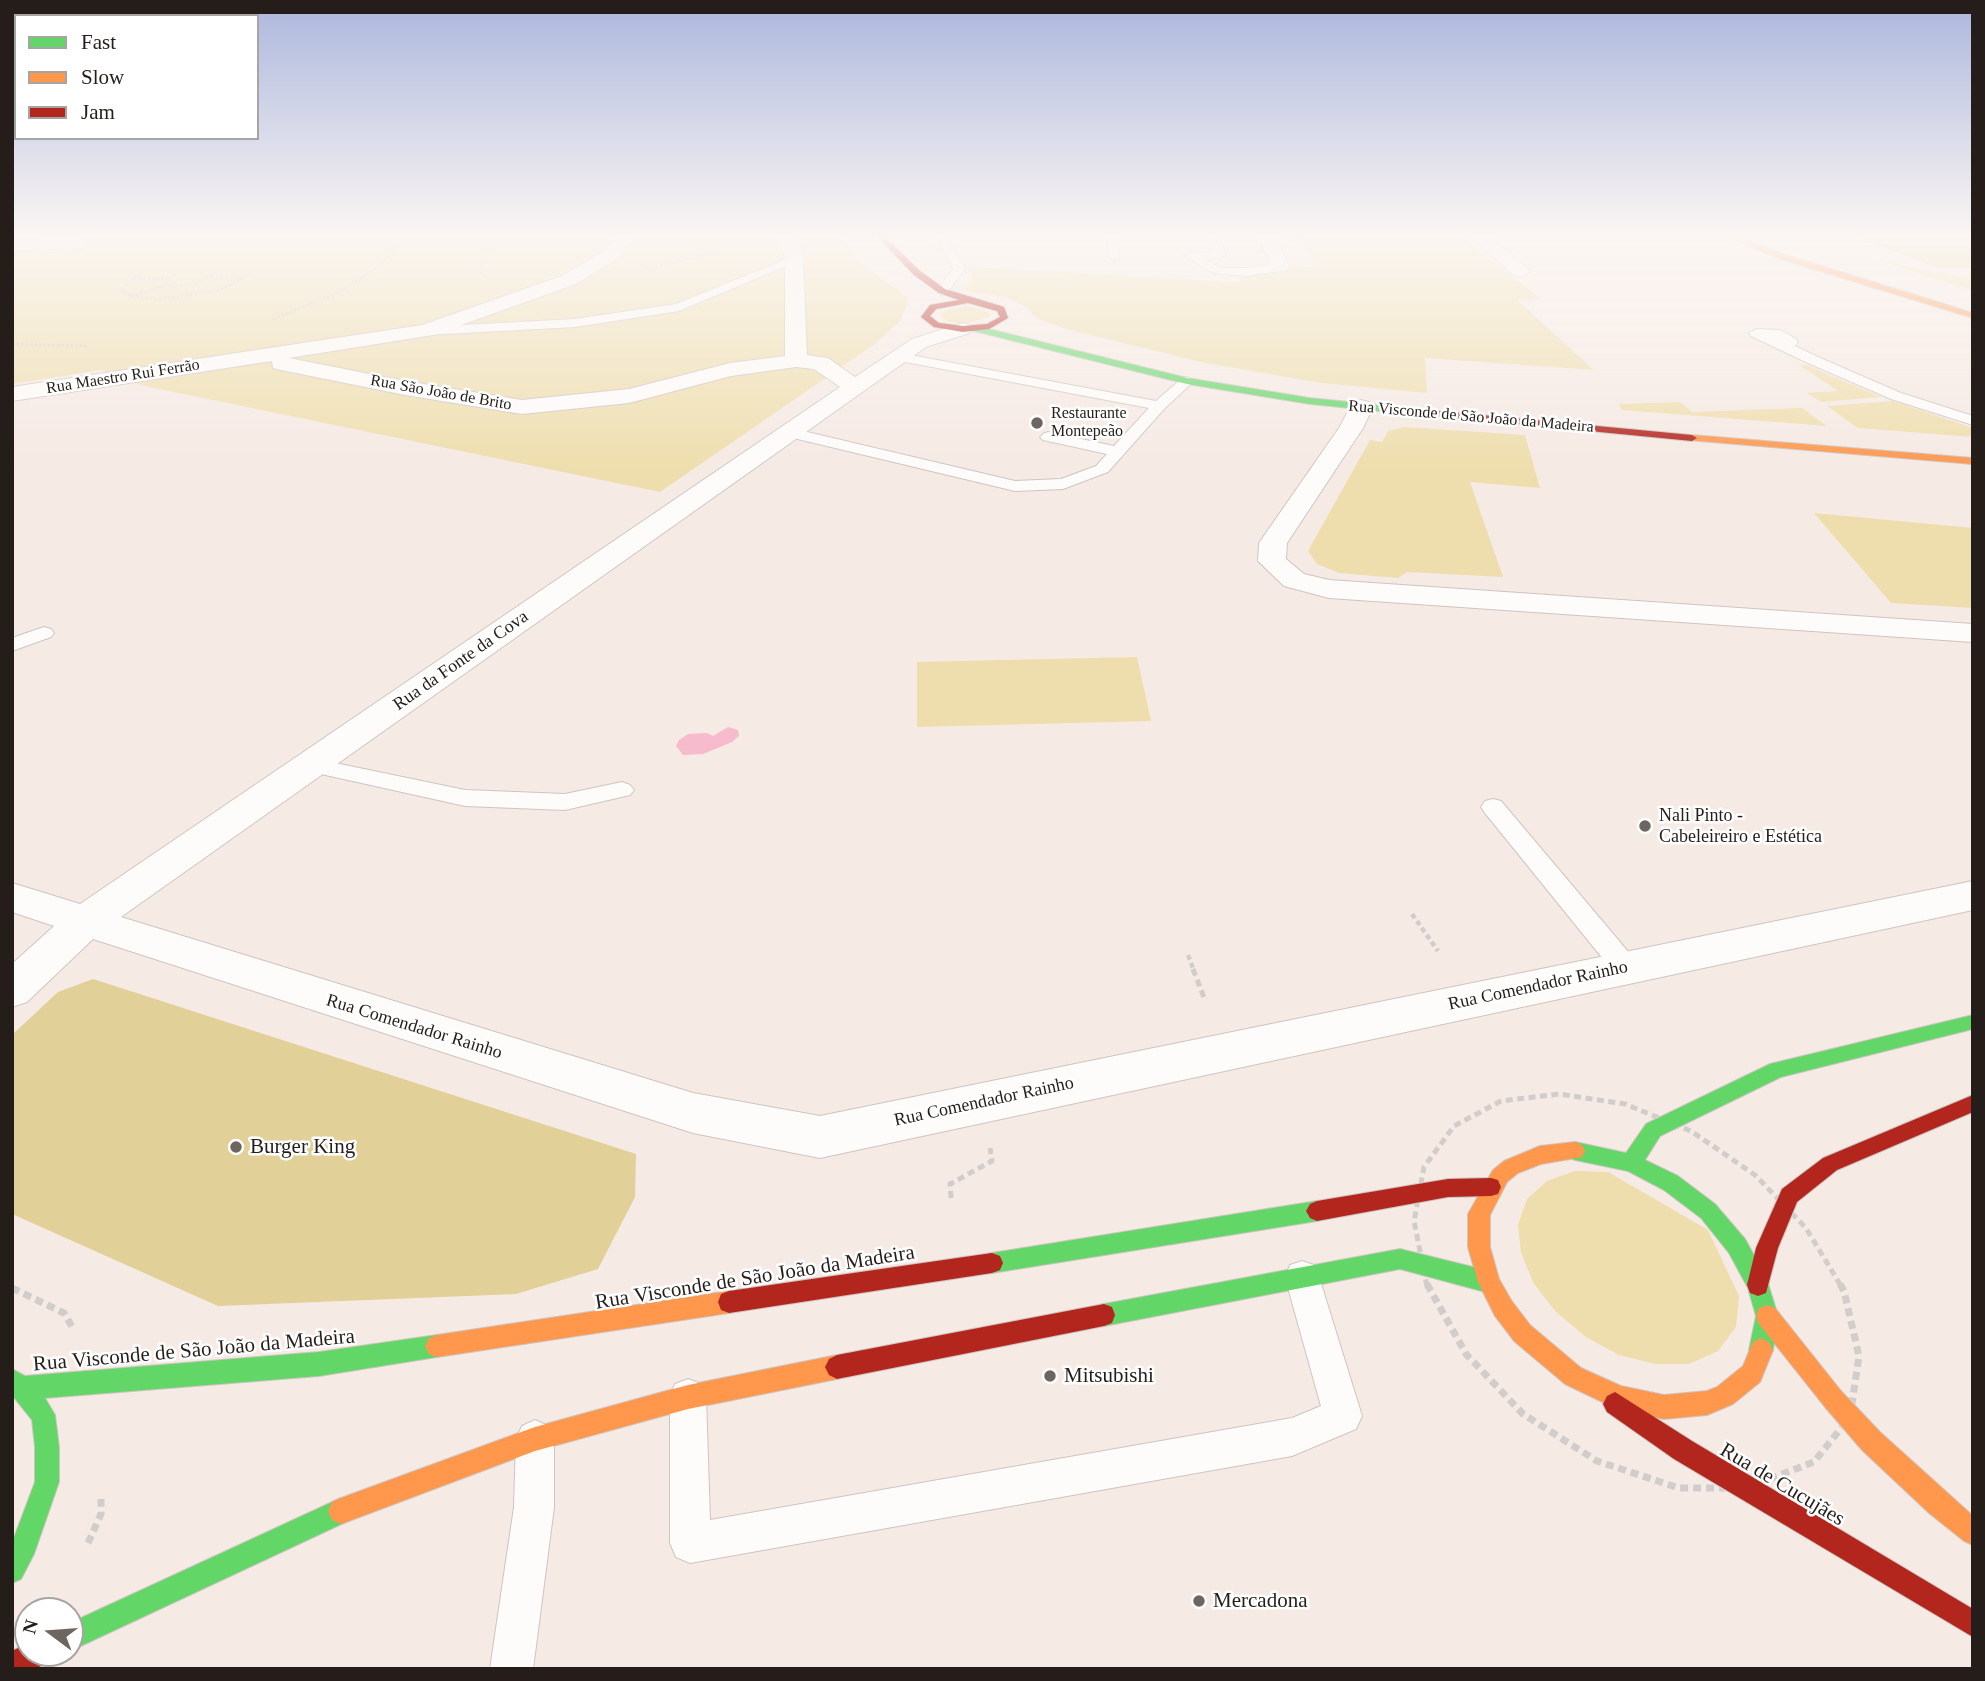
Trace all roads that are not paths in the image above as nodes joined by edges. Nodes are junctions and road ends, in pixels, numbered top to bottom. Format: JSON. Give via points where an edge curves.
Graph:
{"nodes":[{"id":1,"x":479,"y":313,"type":"edge"},
{"id":2,"x":637,"y":313,"type":"edge"},
{"id":3,"x":795,"y":313,"type":"edge"},
{"id":4,"x":945,"y":313,"type":"edge"},
{"id":5,"x":1002,"y":313,"type":"edge"},
{"id":6,"x":1004,"y":318,"type":"junction"},
{"id":7,"x":921,"y":326,"type":"junction"},
{"id":8,"x":970,"y":329,"type":"junction"},
{"id":9,"x":426,"y":331,"type":"junction"},
{"id":10,"x":1787,"y":348,"type":"dead end"},
{"id":11,"x":251,"y":357,"type":"junction"},
{"id":12,"x":796,"y":360,"type":"junction"},
{"id":13,"x":1187,"y":381,"type":"junction"},
{"id":14,"x":857,"y":388,"type":"junction"},
{"id":15,"x":12,"y":394,"type":"edge"},
{"id":16,"x":1159,"y":406,"type":"junction"},
{"id":17,"x":1361,"y":407,"type":"junction"},
{"id":18,"x":1973,"y":421,"type":"edge"},
{"id":19,"x":790,"y":433,"type":"junction"},
{"id":20,"x":1048,"y":437,"type":"dead end"},
{"id":21,"x":1973,"y":447,"type":"edge"},
{"id":22,"x":1118,"y":452,"type":"junction"},
{"id":23,"x":1973,"y":461,"type":"edge"},
{"id":24,"x":1961,"y":632,"type":"edge"},
{"id":25,"x":44,"y":633,"type":"dead end"},
{"id":26,"x":12,"y":645,"type":"edge"},
{"id":27,"x":1973,"y":661,"type":"edge"},
{"id":28,"x":312,"y":765,"type":"junction"},
{"id":29,"x":622,"y":790,"type":"dead end"},
{"id":30,"x":1493,"y":807,"type":"dead end"},
{"id":31,"x":1973,"y":895,"type":"edge"},
{"id":32,"x":12,"y":897,"type":"edge"},
{"id":33,"x":86,"y":921,"type":"junction"},
{"id":34,"x":1626,"y":968,"type":"junction"},
{"id":35,"x":12,"y":989,"type":"edge"},
{"id":36,"x":1973,"y":1021,"type":"edge"},
{"id":37,"x":1973,"y":1103,"type":"edge"},
{"id":38,"x":1631,"y":1163,"type":"junction"},
{"id":39,"x":1491,"y":1187,"type":"junction"},
{"id":40,"x":1302,"y":1277,"type":"junction"},
{"id":41,"x":1489,"y":1282,"type":"junction"},
{"id":42,"x":1758,"y":1285,"type":"junction"},
{"id":43,"x":1767,"y":1316,"type":"junction"},
{"id":44,"x":1573,"y":1376,"type":"junction"},
{"id":45,"x":17,"y":1384,"type":"edge"},
{"id":46,"x":688,"y":1397,"type":"junction"},
{"id":47,"x":536,"y":1439,"type":"junction"},
{"id":48,"x":1973,"y":1532,"type":"edge"},
{"id":49,"x":12,"y":1570,"type":"edge"},
{"id":50,"x":1973,"y":1624,"type":"edge"},
{"id":51,"x":84,"y":1631,"type":"edge"},
{"id":52,"x":511,"y":1669,"type":"edge"}],
"edges":[{"from":1,"to":9,"type":"street","name":"Rua Maestro Rui Ferrão"},
{"from":2,"to":9,"type":"lane","via":[[575,323]]},
{"from":3,"to":12,"type":"street"},
{"from":4,"to":7,"type":"main road","name":"Rua Visconde de São João da Madeira"},
{"from":5,"to":6,"type":"main road","name":"Rua Visconde de São João da Madeira"},
{"from":6,"to":8,"type":"main road"},
{"from":6,"to":21,"type":"main road","name":"Rua Visconde de São João da Madeira","via":[[1131,357],[1316,391]]},
{"from":7,"to":8,"type":"street","name":"Rua da Fonte da Cova"},
{"from":7,"to":14,"type":"street","name":"Rua da Fonte da Cova"},
{"from":7,"to":16,"type":"lane"},
{"from":8,"to":13,"type":"main road","name":"Rua Visconde de São João da Madeira"},
{"from":9,"to":11,"type":"street","name":"Rua Maestro Rui Ferrão"},
{"from":10,"to":18,"type":"lane","via":[[1896,396]]},
{"from":11,"to":12,"type":"street","name":"Rua São João de Brito","via":[[523,407],[629,396],[730,370]]},
{"from":11,"to":15,"type":"street","name":"Rua Maestro Rui Ferrão"},
{"from":12,"to":14,"type":"street","name":"Rua São João de Brito","via":[[820,363]]},
{"from":13,"to":16,"type":"lane"},
{"from":13,"to":17,"type":"main road","name":"Rua Visconde de São João da Madeira"},
{"from":14,"to":19,"type":"street","name":"Rua da Fonte da Cova"},
{"from":16,"to":22,"type":"lane"},
{"from":17,"to":23,"type":"main road","name":"Rua Visconde de São João da Madeira"},
{"from":17,"to":24,"type":"street","via":[[1273,543],[1272,561],[1294,580],[1329,589]]},
{"from":19,"to":22,"type":"lane","via":[[1015,486],[1063,484],[1102,469]]},
{"from":19,"to":28,"type":"street","name":"Rua da Fonte da Cova"},
{"from":20,"to":22,"type":"lane"},
{"from":24,"to":27,"type":"street"},
{"from":25,"to":26,"type":"lane"},
{"from":28,"to":29,"type":"lane","via":[[465,798],[565,802]]},
{"from":28,"to":33,"type":"street","name":"Rua da Fonte da Cova"},
{"from":30,"to":34,"type":"lane"},
{"from":31,"to":34,"type":"street","name":"Rua Comendador Rainho"},
{"from":32,"to":33,"type":"street","name":"Rua Comendador Rainho"},
{"from":33,"to":34,"type":"street","name":"Rua Comendador Rainho","via":[[693,1113],[820,1137]]},
{"from":33,"to":35,"type":"street","name":"Rua da Fonte da Cova"},
{"from":36,"to":38,"type":"main road","via":[[1777,1070],[1653,1130]]},
{"from":37,"to":42,"type":"main road","via":[[1830,1164],[1790,1196],[1767,1248]]},
{"from":38,"to":39,"type":"main road","via":[[1574,1151],[1540,1155],[1511,1167]]},
{"from":38,"to":42,"type":"main road","via":[[1671,1183],[1708,1211],[1738,1246]]},
{"from":39,"to":41,"type":"main road","via":[[1479,1214],[1478,1230]]},
{"from":39,"to":45,"type":"main road","name":"Rua Visconde de São João da Madeira","via":[[1448,1188],[1203,1231],[319,1364]]},
{"from":40,"to":41,"type":"main road","via":[[1400,1259]]},
{"from":40,"to":46,"type":"main road"},
{"from":40,"to":46,"type":"lane","via":[[1343,1416],[1292,1437],[690,1542]]},
{"from":41,"to":44,"type":"main road","via":[[1522,1333]]},
{"from":42,"to":43,"type":"main road"},
{"from":43,"to":44,"type":"main road","via":[[1760,1358],[1752,1374],[1725,1396],[1707,1403],[1642,1404]]},
{"from":43,"to":48,"type":"main road","via":[[1850,1417]]},
{"from":44,"to":50,"type":"main road","name":"Rua de Cucujães","via":[[1683,1450]]},
{"from":45,"to":49,"type":"main road","via":[[43,1416],[47,1482]]},
{"from":46,"to":47,"type":"main road"},
{"from":47,"to":51,"type":"main road","via":[[362,1502]]},
{"from":47,"to":52,"type":"lane","via":[[534,1507]]}]}
